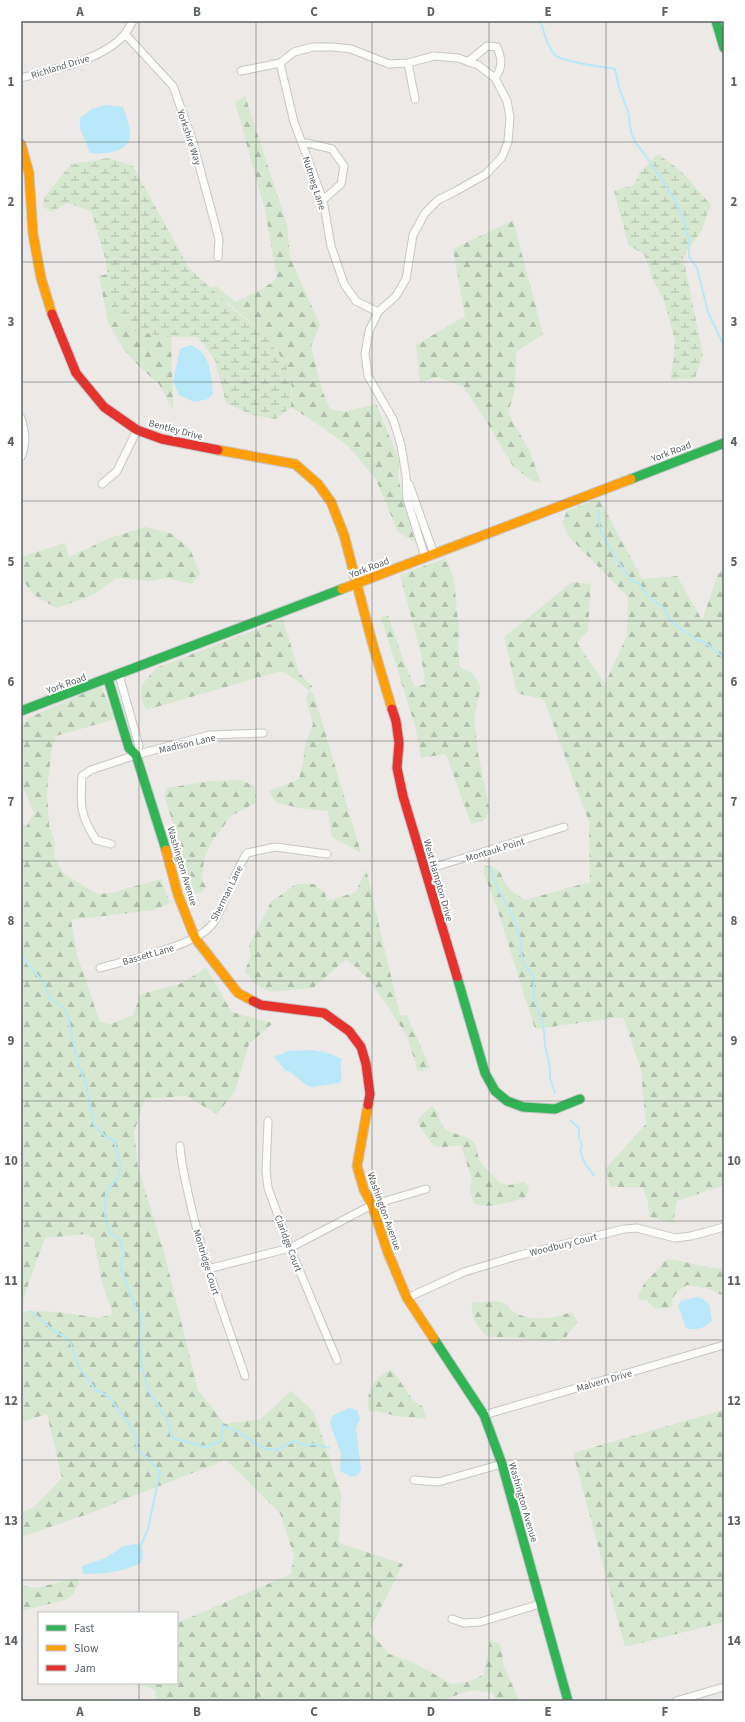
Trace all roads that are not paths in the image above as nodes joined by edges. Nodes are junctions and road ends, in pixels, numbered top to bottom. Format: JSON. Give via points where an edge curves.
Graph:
{"nodes":[{"id":1,"x":133,"y":21,"type":"edge"},
{"id":2,"x":716,"y":21,"type":"edge"},
{"id":3,"x":125,"y":34,"type":"junction"},
{"id":4,"x":724,"y":48,"type":"edge"},
{"id":5,"x":280,"y":62,"type":"junction"},
{"id":6,"x":468,"y":62,"type":"junction"},
{"id":7,"x":408,"y":63,"type":"junction"},
{"id":8,"x":241,"y":71,"type":"dead end"},
{"id":9,"x":21,"y":78,"type":"edge"},
{"id":10,"x":495,"y":78,"type":"junction"},
{"id":11,"x":414,"y":99,"type":"dead end"},
{"id":12,"x":302,"y":143,"type":"junction"},
{"id":13,"x":21,"y":144,"type":"edge"},
{"id":14,"x":323,"y":200,"type":"junction"},
{"id":15,"x":218,"y":257,"type":"dead end"},
{"id":16,"x":378,"y":312,"type":"junction"},
{"id":17,"x":21,"y":418,"type":"edge"},
{"id":18,"x":137,"y":430,"type":"junction"},
{"id":19,"x":724,"y":443,"type":"edge"},
{"id":20,"x":21,"y":457,"type":"edge"},
{"id":21,"x":102,"y":484,"type":"dead end"},
{"id":22,"x":430,"y":556,"type":"junction"},
{"id":23,"x":356,"y":583,"type":"junction"},
{"id":24,"x":119,"y":675,"type":"junction"},
{"id":25,"x":108,"y":679,"type":"junction"},
{"id":26,"x":21,"y":711,"type":"edge"},
{"id":27,"x":263,"y":733,"type":"dead end"},
{"id":28,"x":136,"y":755,"type":"junction"},
{"id":29,"x":564,"y":827,"type":"dead end"},
{"id":30,"x":111,"y":844,"type":"dead end"},
{"id":31,"x":328,"y":854,"type":"dead end"},
{"id":32,"x":425,"y":870,"type":"junction"},
{"id":33,"x":195,"y":938,"type":"junction"},
{"id":34,"x":100,"y":968,"type":"dead end"},
{"id":35,"x":580,"y":1099,"type":"dead end"},
{"id":36,"x":268,"y":1121,"type":"dead end"},
{"id":37,"x":180,"y":1146,"type":"dead end"},
{"id":38,"x":426,"y":1189,"type":"dead end"},
{"id":39,"x":372,"y":1205,"type":"junction"},
{"id":40,"x":724,"y":1227,"type":"edge"},
{"id":41,"x":290,"y":1248,"type":"junction"},
{"id":42,"x":208,"y":1269,"type":"junction"},
{"id":43,"x":407,"y":1298,"type":"junction"},
{"id":44,"x":724,"y":1345,"type":"edge"},
{"id":45,"x":337,"y":1360,"type":"dead end"},
{"id":46,"x":245,"y":1376,"type":"dead end"},
{"id":47,"x":484,"y":1415,"type":"junction"},
{"id":48,"x":502,"y":1464,"type":"junction"},
{"id":49,"x":414,"y":1480,"type":"dead end"},
{"id":50,"x":540,"y":1604,"type":"junction"},
{"id":51,"x":452,"y":1620,"type":"dead end"},
{"id":52,"x":724,"y":1687,"type":"edge"},
{"id":53,"x":568,"y":1701,"type":"edge"},
{"id":54,"x":676,"y":1701,"type":"edge"}],
"edges":[{"from":1,"to":3,"type":"street","name":"Richland Drive"},
{"from":2,"to":4,"type":"street"},
{"from":3,"to":9,"type":"street","name":"Richland Drive","via":[[91,58]]},
{"from":3,"to":15,"type":"street","name":"Yorkshire Way","via":[[173,86],[192,139],[220,239]]},
{"from":5,"to":7,"type":"street","via":[[294,52],[313,47],[333,47],[351,49],[389,64]]},
{"from":5,"to":8,"type":"street"},
{"from":5,"to":12,"type":"street","name":"Nutmeg Lane","via":[[294,122]]},
{"from":6,"to":7,"type":"street","via":[[458,58],[434,56]]},
{"from":6,"to":10,"type":"street","via":[[478,65]]},
{"from":6,"to":10,"type":"street","via":[[487,46],[497,47],[502,58],[501,71]]},
{"from":7,"to":11,"type":"street"},
{"from":10,"to":16,"type":"street","via":[[507,101],[510,117],[508,142],[502,157],[486,174],[438,200],[425,214],[413,235],[406,279],[396,296]]},
{"from":12,"to":14,"type":"street","name":"Nutmeg Lane"},
{"from":12,"to":14,"type":"street","via":[[332,149],[344,166],[341,184]]},
{"from":13,"to":18,"type":"street","name":"Bentley Drive","via":[[29,173],[33,234],[40,278],[56,326],[76,373],[104,407]]},
{"from":14,"to":16,"type":"street","name":"Nutmeg Lane","via":[[331,246],[344,284],[356,301]]},
{"from":16,"to":22,"type":"street","via":[[369,331],[365,354],[368,376],[393,419],[401,445],[406,476]]},
{"from":17,"to":20,"type":"street","via":[[25,438]]},
{"from":18,"to":21,"type":"street","via":[[117,471]]},
{"from":18,"to":23,"type":"street","name":"Bentley Drive","via":[[209,449],[295,464],[318,484],[332,502],[344,535]]},
{"from":19,"to":22,"type":"street","name":"York Road"},
{"from":22,"to":23,"type":"street","name":"York Road"},
{"from":23,"to":24,"type":"street","name":"York Road"},
{"from":23,"to":32,"type":"street","name":"West Hampton Drive","via":[[396,721],[399,743],[396,768]]},
{"from":24,"to":25,"type":"street","name":"York Road"},
{"from":24,"to":28,"type":"street","name":"Washington Avenue","via":[[139,746]]},
{"from":25,"to":26,"type":"street","name":"York Road"},
{"from":25,"to":28,"type":"street","name":"Washington Avenue","via":[[128,748]]},
{"from":27,"to":28,"type":"street","name":"Madison Lane","via":[[210,735]]},
{"from":28,"to":30,"type":"street","name":"Madison Lane","via":[[91,770],[82,776],[80,803],[86,826],[96,840]]},
{"from":28,"to":33,"type":"street","name":"Washington Avenue","via":[[159,824],[178,895]]},
{"from":29,"to":32,"type":"street","name":"Montauk Point"},
{"from":31,"to":33,"type":"street","name":"Sherman Lane","via":[[275,847],[247,853],[213,923]]},
{"from":32,"to":35,"type":"street","name":"West Hampton Drive","via":[[485,1073],[496,1091],[507,1101],[523,1107],[555,1109]]},
{"from":33,"to":34,"type":"street","name":"Bassett Lane"},
{"from":33,"to":39,"type":"street","name":"Washington Avenue","via":[[238,993],[261,1005],[324,1014],[349,1031],[361,1047],[370,1094],[357,1166],[364,1190]]},
{"from":36,"to":41,"type":"street","name":"Claridge Court","via":[[268,1188]]},
{"from":37,"to":42,"type":"street","name":"Montridge Court","via":[[193,1215]]},
{"from":38,"to":39,"type":"street"},
{"from":39,"to":41,"type":"street"},
{"from":39,"to":43,"type":"street","name":"Washington Avenue"},
{"from":40,"to":43,"type":"street","name":"Woodbury Court","via":[[675,1238],[637,1228],[624,1229],[464,1272]]},
{"from":41,"to":42,"type":"street"},
{"from":41,"to":45,"type":"street","name":"Claridge Court"},
{"from":42,"to":46,"type":"street","name":"Montridge Court"},
{"from":43,"to":47,"type":"street","name":"Washington Avenue"},
{"from":44,"to":47,"type":"street","name":"Malvern Drive"},
{"from":47,"to":48,"type":"street","name":"Washington Avenue"},
{"from":48,"to":49,"type":"street","via":[[438,1482]]},
{"from":48,"to":50,"type":"street","name":"Washington Avenue"},
{"from":50,"to":51,"type":"street","via":[[480,1622],[464,1623]]},
{"from":50,"to":53,"type":"street","name":"Washington Avenue"},
{"from":52,"to":54,"type":"street"}]}
